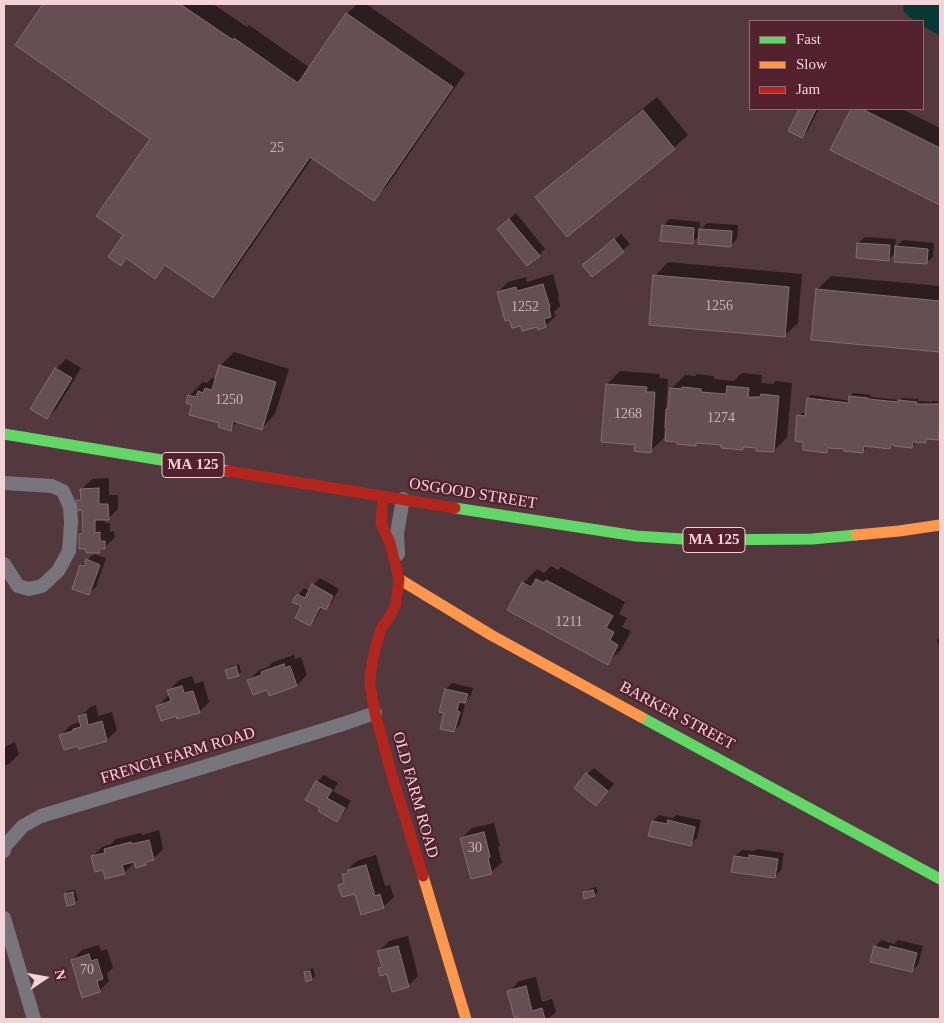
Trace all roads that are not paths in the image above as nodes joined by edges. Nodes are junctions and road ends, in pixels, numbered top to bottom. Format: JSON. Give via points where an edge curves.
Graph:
{"nodes":[{"id":1,"x":4,"y":434,"type":"edge"},
{"id":2,"x":4,"y":483,"type":"edge"},
{"id":3,"x":383,"y":496,"type":"junction"},
{"id":4,"x":403,"y":499,"type":"junction"},
{"id":5,"x":940,"y":525,"type":"edge"},
{"id":6,"x":4,"y":564,"type":"edge"},
{"id":7,"x":399,"y":579,"type":"junction"},
{"id":8,"x":375,"y":713,"type":"junction"},
{"id":9,"x":4,"y":851,"type":"edge"},
{"id":10,"x":940,"y":879,"type":"edge"},
{"id":11,"x":4,"y":918,"type":"edge"},
{"id":12,"x":34,"y":1019,"type":"edge"},
{"id":13,"x":466,"y":1019,"type":"edge"}],
"edges":[{"from":1,"to":3,"type":"main road","name":"OSGOOD STREET","number":"MA 125"},
{"from":2,"to":6,"type":"street","via":[[52,486],[63,491],[70,507],[71,523],[69,551],[58,571],[42,586],[29,589],[18,586]]},
{"from":3,"to":4,"type":"main road","name":"OSGOOD STREET","number":"MA 125"},
{"from":3,"to":7,"type":"main road","via":[[381,523]]},
{"from":4,"to":5,"type":"main road","name":"OSGOOD STREET","number":"MA 125","via":[[636,536],[698,540],[812,539]]},
{"from":4,"to":7,"type":"street","via":[[397,533]]},
{"from":7,"to":8,"type":"main road","name":"OLD FARM ROAD","via":[[396,603],[381,629],[371,668],[370,685]]},
{"from":7,"to":10,"type":"main road","name":"BARKER STREET","via":[[491,636]]},
{"from":8,"to":9,"type":"street","name":"FRENCH FARM ROAD","via":[[42,816],[24,826]]},
{"from":8,"to":13,"type":"main road","name":"OLD FARM ROAD"},
{"from":11,"to":12,"type":"street"}]}
